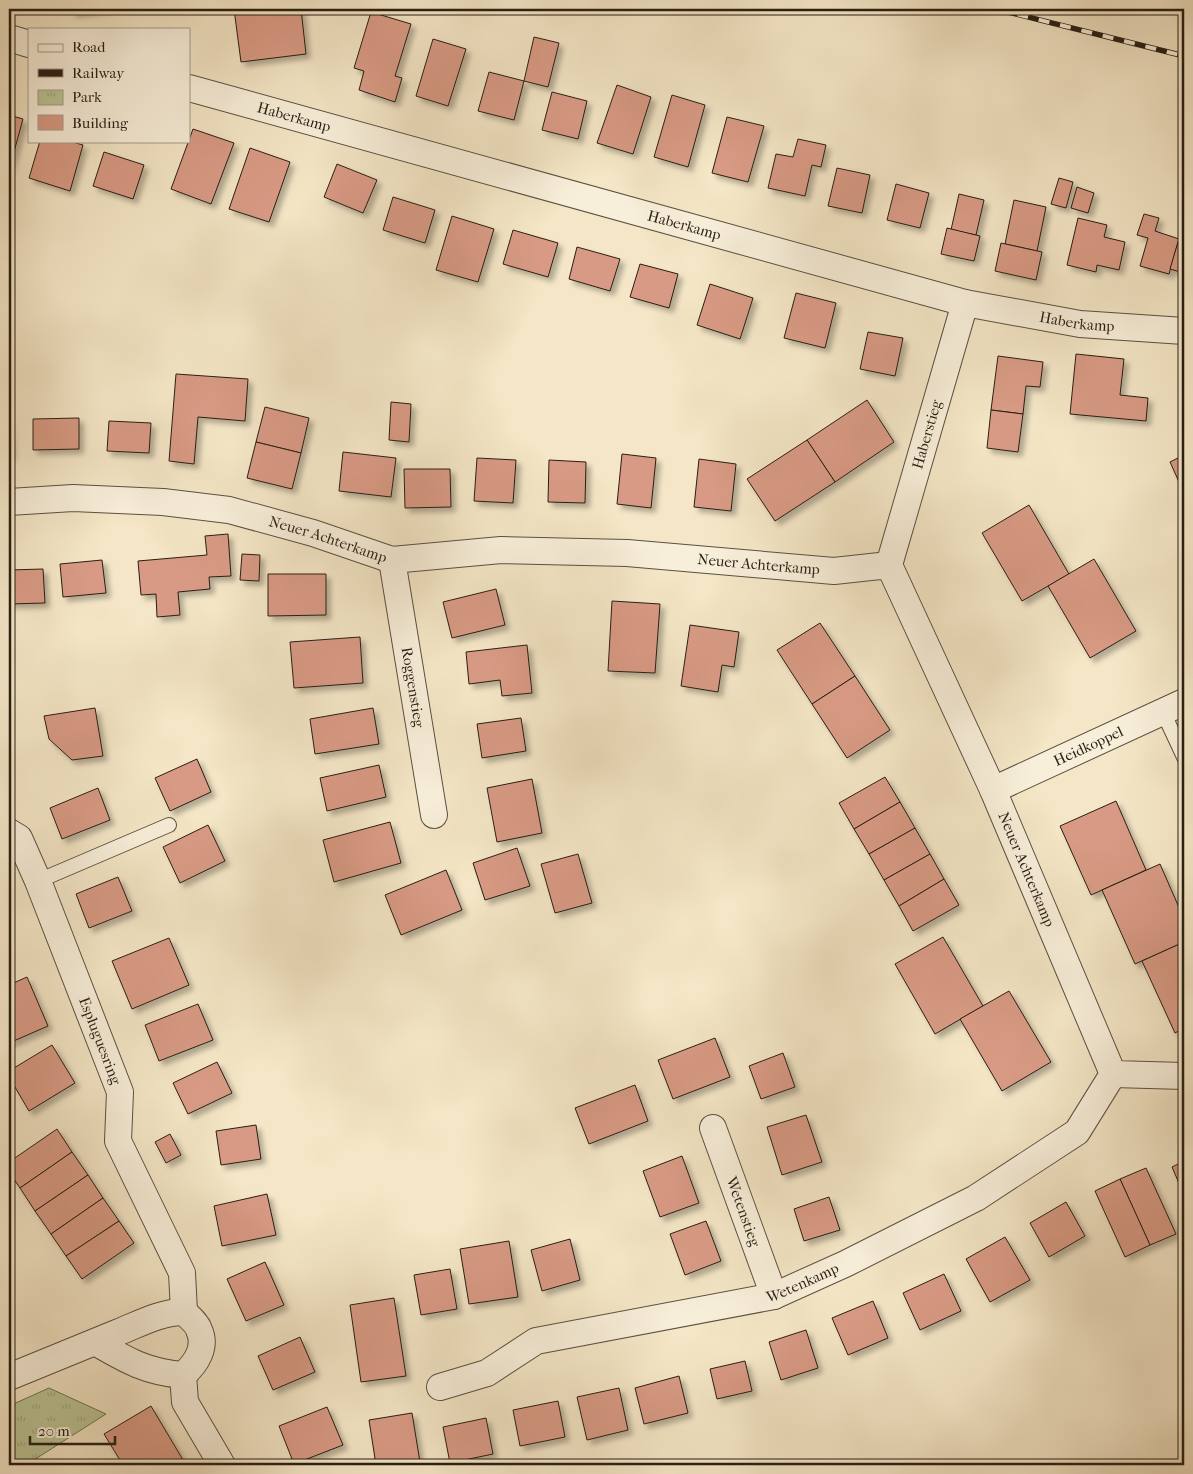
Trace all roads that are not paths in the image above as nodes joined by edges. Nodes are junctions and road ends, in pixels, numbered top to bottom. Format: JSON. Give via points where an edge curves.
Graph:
{"nodes":[{"id":1,"x":9,"y":38,"type":"edge"},
{"id":2,"x":28,"y":44,"type":"edge"},
{"id":3,"x":190,"y":88,"type":"edge"},
{"id":4,"x":965,"y":303,"type":"junction"},
{"id":5,"x":1184,"y":331,"type":"edge"},
{"id":6,"x":9,"y":502,"type":"edge"},
{"id":7,"x":392,"y":560,"type":"junction"},
{"id":8,"x":889,"y":565,"type":"junction"},
{"id":9,"x":1174,"y":707,"type":"edge"},
{"id":10,"x":1184,"y":757,"type":"edge"},
{"id":11,"x":993,"y":790,"type":"junction"},
{"id":12,"x":434,"y":815,"type":"dead end"},
{"id":13,"x":169,"y":825,"type":"dead end"},
{"id":14,"x":9,"y":832,"type":"edge"},
{"id":15,"x":38,"y":881,"type":"junction"},
{"id":16,"x":1113,"y":1074,"type":"junction"},
{"id":17,"x":1184,"y":1076,"type":"edge"},
{"id":18,"x":713,"y":1128,"type":"dead end"},
{"id":19,"x":774,"y":1296,"type":"junction"},
{"id":20,"x":184,"y":1312,"type":"junction"},
{"id":21,"x":95,"y":1342,"type":"junction"},
{"id":22,"x":183,"y":1375,"type":"junction"},
{"id":23,"x":9,"y":1377,"type":"edge"},
{"id":24,"x":440,"y":1387,"type":"dead end"},
{"id":25,"x":222,"y":1465,"type":"edge"}],
"edges":[{"from":1,"to":2,"type":"street"},
{"from":3,"to":4,"type":"street","name":"Haberkamp"},
{"from":4,"to":5,"type":"street","name":"Haberkamp","via":[[1080,324]]},
{"from":4,"to":8,"type":"street","name":"Haberstieg"},
{"from":6,"to":7,"type":"street","name":"Neuer Achterkamp","via":[[73,498],[163,502],[229,510],[313,533]]},
{"from":7,"to":8,"type":"street","name":"Neuer Achterkamp","via":[[500,550],[627,554],[834,571]]},
{"from":7,"to":12,"type":"street","name":"Roggenstieg"},
{"from":8,"to":11,"type":"street","name":"Neuer Achterkamp"},
{"from":9,"to":10,"type":"lane"},
{"from":9,"to":11,"type":"street","name":"Heidkoppel"},
{"from":11,"to":16,"type":"street","name":"Neuer Achterkamp"},
{"from":13,"to":15,"type":"lane"},
{"from":14,"to":15,"type":"street","name":"Espluguesring","via":[[19,838]]},
{"from":15,"to":20,"type":"street","name":"Espluguesring","via":[[120,1092],[118,1141],[182,1273]]},
{"from":16,"to":17,"type":"street"},
{"from":16,"to":19,"type":"street","name":"Wetenkamp","via":[[1077,1132],[1070,1137],[976,1198]]},
{"from":18,"to":19,"type":"street","name":"Wetenstieg"},
{"from":19,"to":24,"type":"street","name":"Wetenkamp","via":[[536,1341],[487,1373]]},
{"from":20,"to":21,"type":"street","via":[[168,1312]]},
{"from":20,"to":22,"type":"street","via":[[200,1330],[201,1349],[193,1366]]},
{"from":21,"to":22,"type":"street","via":[[159,1373]]},
{"from":21,"to":23,"type":"street"},
{"from":22,"to":25,"type":"street","via":[[185,1402]]}]}
